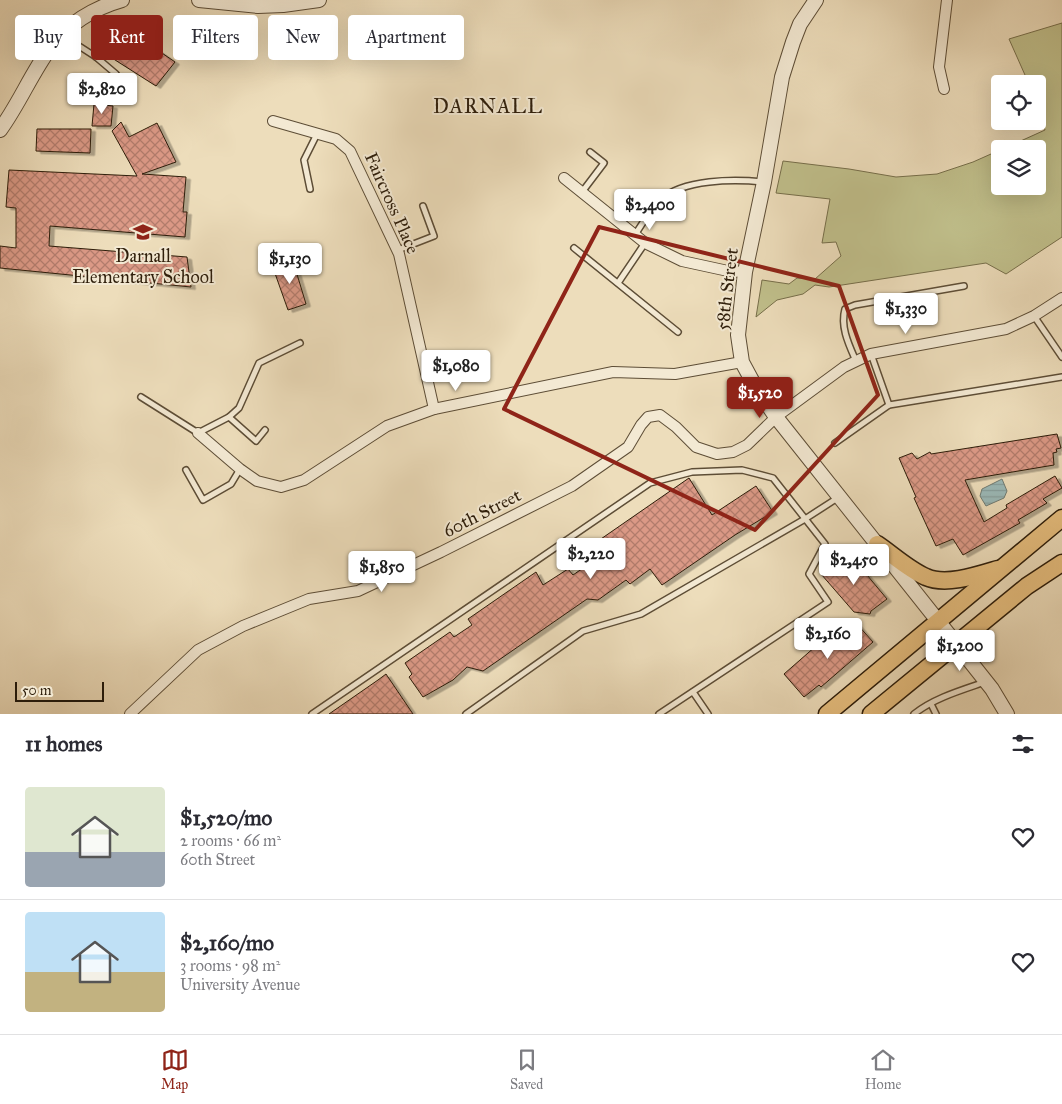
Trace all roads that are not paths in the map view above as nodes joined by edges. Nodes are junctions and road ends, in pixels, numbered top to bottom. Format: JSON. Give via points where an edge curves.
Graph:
{"nodes":[{"id":1,"x":122,"y":0,"type":"edge"},
{"id":2,"x":199,"y":0,"type":"edge"},
{"id":3,"x":319,"y":0,"type":"edge"},
{"id":4,"x":816,"y":0,"type":"edge"},
{"id":5,"x":947,"y":0,"type":"edge"},
{"id":6,"x":225,"y":2,"type":"edge"},
{"id":7,"x":81,"y":19,"type":"edge"},
{"id":8,"x":43,"y":60,"type":"edge"},
{"id":9,"x":100,"y":60,"type":"edge"},
{"id":10,"x":116,"y":74,"type":"dead end"},
{"id":11,"x":944,"y":89,"type":"dead end"},
{"id":12,"x":273,"y":121,"type":"dead end"},
{"id":13,"x":0,"y":130,"type":"edge"},
{"id":14,"x":318,"y":134,"type":"junction"},
{"id":15,"x":590,"y":152,"type":"dead end"},
{"id":16,"x":564,"y":178,"type":"dead end"},
{"id":17,"x":764,"y":182,"type":"junction"},
{"id":18,"x":310,"y":189,"type":"dead end"},
{"id":19,"x":582,"y":192,"type":"junction"},
{"id":20,"x":423,"y":206,"type":"dead end"},
{"id":21,"x":635,"y":235,"type":"junction"},
{"id":22,"x":645,"y":244,"type":"junction"},
{"id":23,"x":574,"y":248,"type":"dead end"},
{"id":24,"x":398,"y":250,"type":"junction"},
{"id":25,"x":745,"y":272,"type":"junction"},
{"id":26,"x":618,"y":283,"type":"junction"},
{"id":27,"x":964,"y":286,"type":"dead end"},
{"id":28,"x":1062,"y":298,"type":"edge"},
{"id":29,"x":1034,"y":316,"type":"junction"},
{"id":30,"x":678,"y":332,"type":"dead end"},
{"id":31,"x":300,"y":343,"type":"dead end"},
{"id":32,"x":871,"y":354,"type":"junction"},
{"id":33,"x":1062,"y":357,"type":"edge"},
{"id":34,"x":856,"y":361,"type":"junction"},
{"id":35,"x":742,"y":362,"type":"junction"},
{"id":36,"x":1062,"y":376,"type":"edge"},
{"id":37,"x":141,"y":398,"type":"dead end"},
{"id":38,"x":889,"y":405,"type":"junction"},
{"id":39,"x":434,"y":409,"type":"junction"},
{"id":40,"x":229,"y":417,"type":"junction"},
{"id":41,"x":776,"y":417,"type":"junction"},
{"id":42,"x":265,"y":430,"type":"dead end"},
{"id":43,"x":198,"y":433,"type":"junction"},
{"id":44,"x":835,"y":443,"type":"dead end"},
{"id":45,"x":240,"y":469,"type":"junction"},
{"id":46,"x":186,"y":470,"type":"dead end"},
{"id":47,"x":839,"y":496,"type":"junction"},
{"id":48,"x":1062,"y":518,"type":"edge"},
{"id":49,"x":805,"y":519,"type":"junction"},
{"id":50,"x":877,"y":544,"type":"junction"},
{"id":51,"x":1062,"y":563,"type":"edge"},
{"id":52,"x":1005,"y":567,"type":"junction"},
{"id":53,"x":939,"y":622,"type":"junction"},
{"id":54,"x":956,"y":644,"type":"junction"},
{"id":55,"x":986,"y":682,"type":"junction"},
{"id":56,"x":693,"y":692,"type":"junction"},
{"id":57,"x":932,"y":704,"type":"junction"},
{"id":58,"x":130,"y":714,"type":"edge"},
{"id":59,"x":312,"y":714,"type":"edge"},
{"id":60,"x":466,"y":714,"type":"edge"},
{"id":61,"x":659,"y":714,"type":"edge"},
{"id":62,"x":708,"y":714,"type":"edge"},
{"id":63,"x":827,"y":714,"type":"edge"},
{"id":64,"x":871,"y":714,"type":"edge"},
{"id":65,"x":914,"y":714,"type":"edge"},
{"id":66,"x":936,"y":714,"type":"edge"},
{"id":67,"x":1007,"y":714,"type":"edge"}],
"edges":[{"from":1,"to":7,"type":"street"},
{"from":2,"to":6,"type":"street"},
{"from":3,"to":6,"type":"street","via":[[258,6]]},
{"from":4,"to":17,"type":"street","name":"58th Street","via":[[800,24],[786,61]]},
{"from":5,"to":11,"type":"street","via":[[939,67]]},
{"from":8,"to":13,"type":"street"},
{"from":9,"to":10,"type":"lane"},
{"from":12,"to":14,"type":"street","name":"Faircross Place"},
{"from":14,"to":18,"type":"lane","via":[[304,160]]},
{"from":14,"to":24,"type":"street","name":"Faircross Place","via":[[336,139],[350,151]]},
{"from":15,"to":19,"type":"lane","via":[[604,163]]},
{"from":16,"to":19,"type":"street"},
{"from":17,"to":21,"type":"lane","via":[[722,180],[670,193],[659,201]]},
{"from":17,"to":25,"type":"street","name":"58th Street"},
{"from":19,"to":21,"type":"street"},
{"from":20,"to":24,"type":"lane","via":[[434,236]]},
{"from":21,"to":22,"type":"street"},
{"from":22,"to":25,"type":"street","via":[[682,261]]},
{"from":22,"to":26,"type":"lane"},
{"from":23,"to":26,"type":"lane"},
{"from":24,"to":39,"type":"street","name":"Faircross Place"},
{"from":25,"to":35,"type":"street","name":"58th Street","via":[[738,335]]},
{"from":26,"to":30,"type":"lane"},
{"from":27,"to":34,"type":"lane","via":[[855,304],[845,309],[843,324]]},
{"from":28,"to":29,"type":"street"},
{"from":29,"to":32,"type":"street","via":[[1006,329]]},
{"from":29,"to":33,"type":"lane"},
{"from":31,"to":40,"type":"lane","via":[[259,363],[239,408]]},
{"from":32,"to":34,"type":"street"},
{"from":32,"to":38,"type":"lane"},
{"from":34,"to":41,"type":"street"},
{"from":35,"to":39,"type":"street","via":[[675,374],[613,372]]},
{"from":35,"to":41,"type":"street","name":"58th Street"},
{"from":36,"to":38,"type":"lane"},
{"from":37,"to":43,"type":"lane"},
{"from":38,"to":44,"type":"lane"},
{"from":39,"to":45,"type":"street","via":[[387,426],[304,480],[281,487],[257,481]]},
{"from":40,"to":42,"type":"lane","via":[[256,441]]},
{"from":40,"to":43,"type":"lane"},
{"from":41,"to":47,"type":"street","name":"58th Street"},
{"from":41,"to":58,"type":"street","name":"60th Street","via":[[740,449],[717,454],[696,447],[660,415],[648,417],[628,447],[572,486],[358,591],[309,599],[243,626],[198,650]]},
{"from":43,"to":45,"type":"street"},
{"from":45,"to":46,"type":"lane","via":[[231,484],[203,500]]},
{"from":47,"to":49,"type":"lane"},
{"from":47,"to":50,"type":"street","name":"58th Street"},
{"from":48,"to":52,"type":"main road"},
{"from":49,"to":56,"type":"lane","via":[[825,544],[810,574],[828,602]]},
{"from":49,"to":59,"type":"lane","via":[[772,478],[742,470],[692,472],[650,484]]},
{"from":49,"to":60,"type":"lane","via":[[641,614],[583,631]]},
{"from":50,"to":52,"type":"main road","via":[[927,578],[950,580]]},
{"from":50,"to":53,"type":"street","name":"58th Street"},
{"from":51,"to":54,"type":"main road","via":[[1027,586]]},
{"from":52,"to":53,"type":"main road"},
{"from":53,"to":54,"type":"street","name":"58th Street"},
{"from":53,"to":63,"type":"main road"},
{"from":54,"to":55,"type":"street","name":"58th Street"},
{"from":54,"to":64,"type":"main road"},
{"from":55,"to":57,"type":"lane"},
{"from":55,"to":67,"type":"street","name":"58th Street"},
{"from":56,"to":61,"type":"lane"},
{"from":56,"to":62,"type":"lane"},
{"from":57,"to":65,"type":"lane"},
{"from":57,"to":66,"type":"lane"}]}
